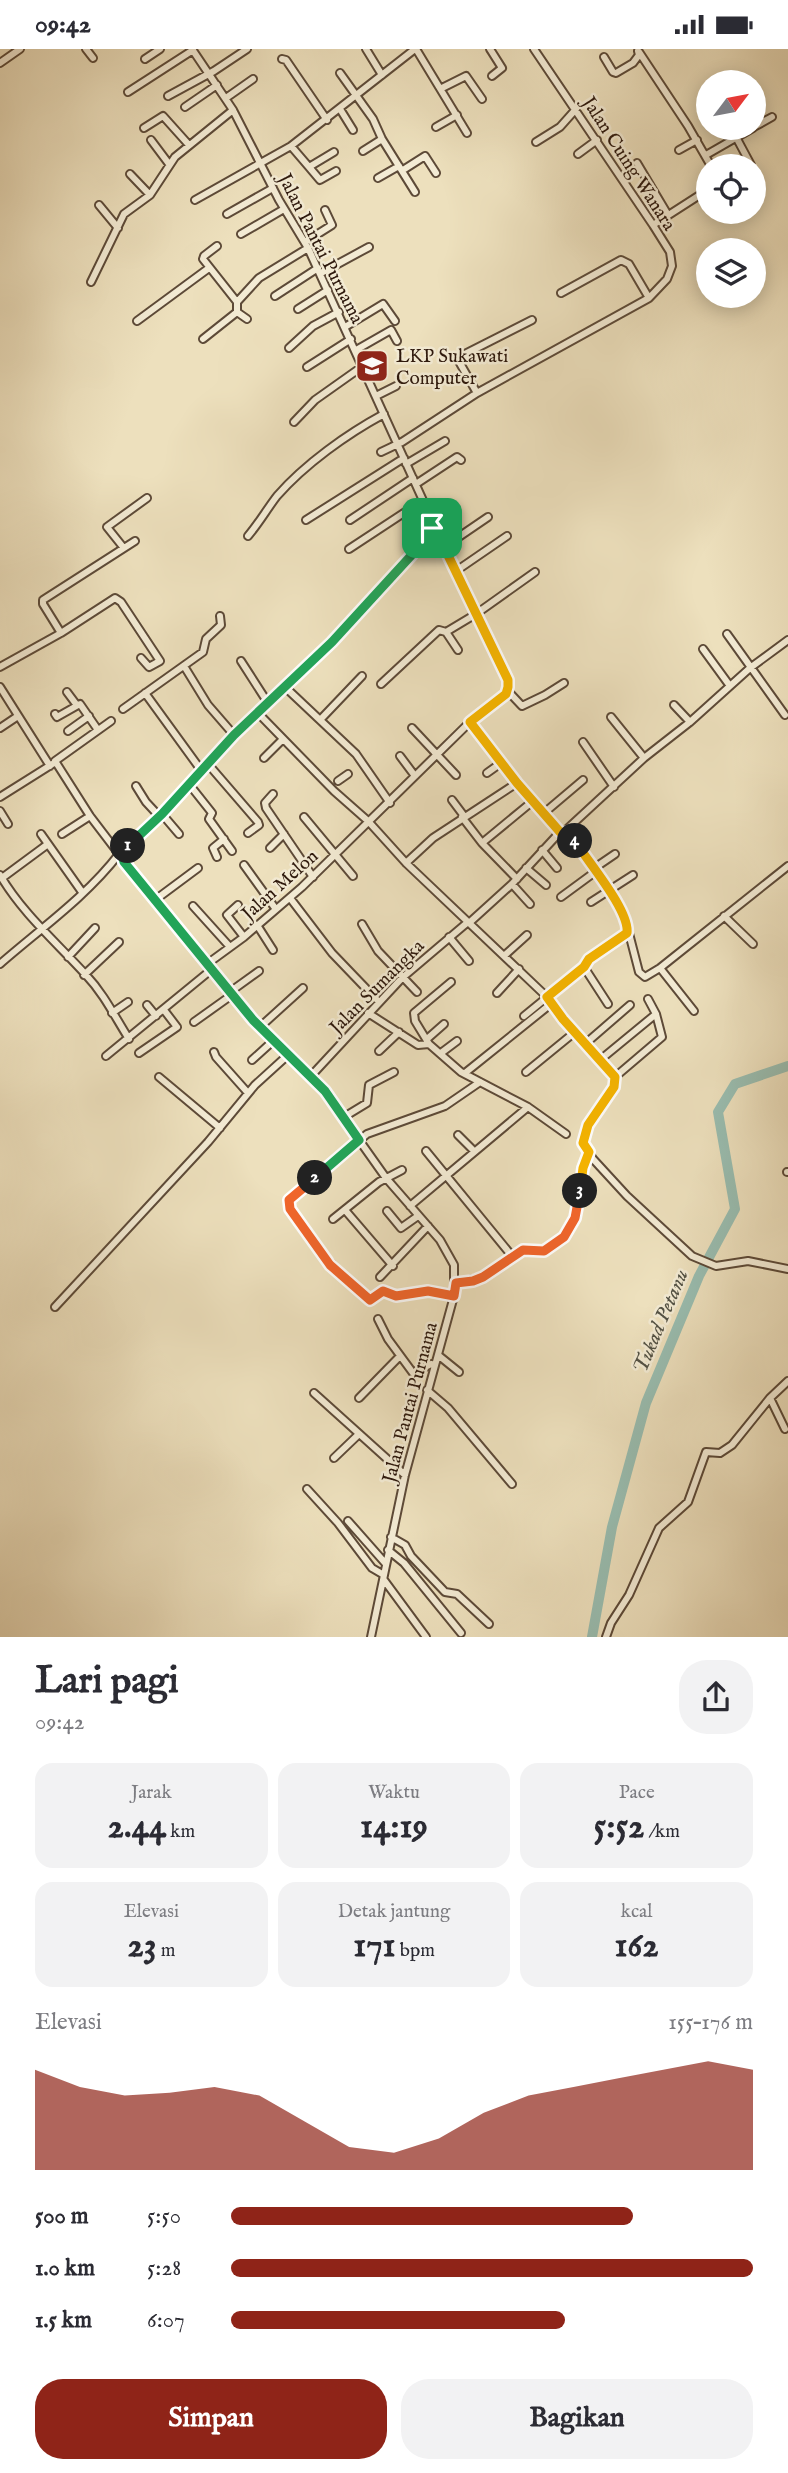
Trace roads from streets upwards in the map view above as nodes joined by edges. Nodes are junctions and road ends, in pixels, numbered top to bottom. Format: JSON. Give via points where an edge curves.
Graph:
{"nodes":[{"id":1,"x":20,"y":49,"type":"edge"},
{"id":2,"x":86,"y":49,"type":"edge"},
{"id":3,"x":160,"y":49,"type":"edge"},
{"id":4,"x":193,"y":49,"type":"edge"},
{"id":5,"x":366,"y":49,"type":"edge"},
{"id":6,"x":416,"y":49,"type":"edge"},
{"id":7,"x":489,"y":49,"type":"edge"},
{"id":8,"x":534,"y":49,"type":"edge"},
{"id":9,"x":243,"y":50,"type":"edge"},
{"id":10,"x":638,"y":51,"type":"edge"},
{"id":11,"x":604,"y":57,"type":"dead end"},
{"id":12,"x":93,"y":58,"type":"dead end"},
{"id":13,"x":145,"y":59,"type":"dead end"},
{"id":14,"x":282,"y":59,"type":"dead end"},
{"id":15,"x":0,"y":63,"type":"edge"},
{"id":16,"x":209,"y":73,"type":"junction"},
{"id":17,"x":340,"y":73,"type":"dead end"},
{"id":18,"x":382,"y":75,"type":"junction"},
{"id":19,"x":492,"y":76,"type":"dead end"},
{"id":20,"x":253,"y":79,"type":"dead end"},
{"id":21,"x":216,"y":85,"type":"junction"},
{"id":22,"x":442,"y":88,"type":"junction"},
{"id":23,"x":128,"y":92,"type":"dead end"},
{"id":24,"x":168,"y":96,"type":"dead end"},
{"id":25,"x":356,"y":96,"type":"junction"},
{"id":26,"x":226,"y":98,"type":"junction"},
{"id":27,"x":482,"y":99,"type":"dead end"},
{"id":28,"x":185,"y":107,"type":"dead end"},
{"id":29,"x":341,"y":109,"type":"junction"},
{"id":30,"x":576,"y":109,"type":"junction"},
{"id":31,"x":233,"y":110,"type":"junction"},
{"id":32,"x":457,"y":115,"type":"junction"},
{"id":33,"x":772,"y":117,"type":"dead end"},
{"id":34,"x":327,"y":120,"type":"junction"},
{"id":35,"x":766,"y":120,"type":"edge"},
{"id":36,"x":436,"y":127,"type":"dead end"},
{"id":37,"x":144,"y":128,"type":"dead end"},
{"id":38,"x":353,"y":130,"type":"dead end"},
{"id":39,"x":467,"y":134,"type":"dead end"},
{"id":40,"x":382,"y":139,"type":"junction"},
{"id":41,"x":151,"y":140,"type":"dead end"},
{"id":42,"x":597,"y":140,"type":"junction"},
{"id":43,"x":696,"y":140,"type":"junction"},
{"id":44,"x":731,"y":140,"type":"edge"},
{"id":45,"x":536,"y":142,"type":"dead end"},
{"id":46,"x":189,"y":145,"type":"junction"},
{"id":47,"x":291,"y":146,"type":"junction"},
{"id":48,"x":679,"y":150,"type":"dead end"},
{"id":49,"x":363,"y":151,"type":"dead end"},
{"id":50,"x":334,"y":152,"type":"dead end"},
{"id":51,"x":578,"y":154,"type":"dead end"},
{"id":52,"x":705,"y":154,"type":"edge"},
{"id":53,"x":708,"y":154,"type":"edge"},
{"id":54,"x":260,"y":163,"type":"junction"},
{"id":55,"x":637,"y":163,"type":"dead end"},
{"id":56,"x":169,"y":164,"type":"junction"},
{"id":57,"x":309,"y":167,"type":"junction"},
{"id":58,"x":401,"y":168,"type":"junction"},
{"id":59,"x":337,"y":171,"type":"dead end"},
{"id":60,"x":436,"y":173,"type":"dead end"},
{"id":61,"x":130,"y":174,"type":"dead end"},
{"id":62,"x":378,"y":178,"type":"dead end"},
{"id":63,"x":273,"y":188,"type":"junction"},
{"id":64,"x":415,"y":192,"type":"dead end"},
{"id":65,"x":150,"y":195,"type":"junction"},
{"id":66,"x":696,"y":197,"type":"edge"},
{"id":67,"x":195,"y":200,"type":"dead end"},
{"id":68,"x":99,"y":205,"type":"dead end"},
{"id":69,"x":284,"y":209,"type":"junction"},
{"id":70,"x":325,"y":210,"type":"dead end"},
{"id":71,"x":227,"y":214,"type":"dead end"},
{"id":72,"x":668,"y":215,"type":"junction"},
{"id":73,"x":653,"y":225,"type":"junction"},
{"id":74,"x":118,"y":228,"type":"junction"},
{"id":75,"x":241,"y":234,"type":"dead end"},
{"id":76,"x":307,"y":245,"type":"junction"},
{"id":77,"x":217,"y":246,"type":"dead end"},
{"id":78,"x":369,"y":247,"type":"dead end"},
{"id":79,"x":209,"y":268,"type":"junction"},
{"id":80,"x":319,"y":270,"type":"junction"},
{"id":81,"x":91,"y":282,"type":"dead end"},
{"id":82,"x":328,"y":290,"type":"junction"},
{"id":83,"x":561,"y":293,"type":"dead end"},
{"id":84,"x":275,"y":296,"type":"dead end"},
{"id":85,"x":649,"y":298,"type":"junction"},
{"id":86,"x":237,"y":302,"type":"junction"},
{"id":87,"x":298,"y":309,"type":"dead end"},
{"id":88,"x":237,"y":312,"type":"junction"},
{"id":89,"x":339,"y":312,"type":"junction"},
{"id":90,"x":247,"y":320,"type":"dead end"},
{"id":91,"x":532,"y":320,"type":"dead end"},
{"id":92,"x":137,"y":321,"type":"dead end"},
{"id":93,"x":395,"y":321,"type":"dead end"},
{"id":94,"x":345,"y":327,"type":"junction"},
{"id":95,"x":203,"y":339,"type":"dead end"},
{"id":96,"x":351,"y":339,"type":"junction"},
{"id":97,"x":397,"y":341,"type":"dead end"},
{"id":98,"x":289,"y":348,"type":"dead end"},
{"id":99,"x":356,"y":350,"type":"junction"},
{"id":100,"x":448,"y":355,"type":"dead end"},
{"id":101,"x":457,"y":358,"type":"junction"},
{"id":102,"x":363,"y":366,"type":"junction"},
{"id":103,"x":307,"y":367,"type":"dead end"},
{"id":104,"x":396,"y":386,"type":"dead end"},
{"id":105,"x":477,"y":393,"type":"junction"},
{"id":106,"x":376,"y":396,"type":"junction"},
{"id":107,"x":384,"y":414,"type":"junction"},
{"id":108,"x":293,"y":422,"type":"dead end"},
{"id":109,"x":444,"y":441,"type":"dead end"},
{"id":110,"x":398,"y":443,"type":"junction"},
{"id":111,"x":381,"y":452,"type":"dead end"},
{"id":112,"x":461,"y":460,"type":"dead end"},
{"id":113,"x":405,"y":461,"type":"junction"},
{"id":114,"x":414,"y":481,"type":"junction"},
{"id":115,"x":147,"y":498,"type":"dead end"},
{"id":116,"x":422,"y":501,"type":"junction"},
{"id":117,"x":488,"y":517,"type":"dead end"},
{"id":118,"x":306,"y":520,"type":"dead end"},
{"id":119,"x":350,"y":520,"type":"dead end"},
{"id":120,"x":432,"y":528,"type":"junction"},
{"id":121,"x":248,"y":536,"type":"dead end"},
{"id":122,"x":507,"y":536,"type":"dead end"},
{"id":123,"x":135,"y":541,"type":"dead end"},
{"id":124,"x":123,"y":547,"type":"junction"},
{"id":125,"x":444,"y":547,"type":"junction"},
{"id":126,"x":349,"y":549,"type":"dead end"},
{"id":127,"x":456,"y":571,"type":"junction"},
{"id":128,"x":535,"y":572,"type":"dead end"},
{"id":129,"x":476,"y":614,"type":"junction"},
{"id":130,"x":220,"y":616,"type":"dead end"},
{"id":131,"x":61,"y":632,"type":"junction"},
{"id":132,"x":446,"y":632,"type":"junction"},
{"id":133,"x":727,"y":634,"type":"dead end"},
{"id":134,"x":788,"y":640,"type":"edge"},
{"id":135,"x":703,"y":649,"type":"dead end"},
{"id":136,"x":458,"y":650,"type":"dead end"},
{"id":137,"x":141,"y":658,"type":"dead end"},
{"id":138,"x":241,"y":661,"type":"dead end"},
{"id":139,"x":184,"y":666,"type":"junction"},
{"id":140,"x":0,"y":667,"type":"edge"},
{"id":141,"x":750,"y":668,"type":"junction"},
{"id":142,"x":362,"y":676,"type":"dead end"},
{"id":143,"x":564,"y":683,"type":"dead end"},
{"id":144,"x":381,"y":684,"type":"dead end"},
{"id":145,"x":730,"y":686,"type":"junction"},
{"id":146,"x":0,"y":687,"type":"edge"},
{"id":147,"x":285,"y":687,"type":"junction"},
{"id":148,"x":507,"y":690,"type":"junction"},
{"id":149,"x":67,"y":692,"type":"dead end"},
{"id":150,"x":145,"y":693,"type":"junction"},
{"id":151,"x":268,"y":703,"type":"junction"},
{"id":152,"x":76,"y":704,"type":"junction"},
{"id":153,"x":674,"y":705,"type":"dead end"},
{"id":154,"x":123,"y":709,"type":"dead end"},
{"id":155,"x":257,"y":712,"type":"junction"},
{"id":156,"x":55,"y":715,"type":"dead end"},
{"id":157,"x":785,"y":715,"type":"dead end"},
{"id":158,"x":18,"y":716,"type":"junction"},
{"id":159,"x":89,"y":716,"type":"junction"},
{"id":160,"x":611,"y":717,"type":"dead end"},
{"id":161,"x":320,"y":720,"type":"junction"},
{"id":162,"x":111,"y":721,"type":"dead end"},
{"id":163,"x":470,"y":722,"type":"junction"},
{"id":164,"x":690,"y":722,"type":"junction"},
{"id":165,"x":0,"y":728,"type":"edge"},
{"id":166,"x":411,"y":728,"type":"dead end"},
{"id":167,"x":98,"y":730,"type":"junction"},
{"id":168,"x":68,"y":731,"type":"dead end"},
{"id":169,"x":234,"y":735,"type":"junction"},
{"id":170,"x":282,"y":740,"type":"junction"},
{"id":171,"x":583,"y":742,"type":"dead end"},
{"id":172,"x":400,"y":756,"type":"dead end"},
{"id":173,"x":436,"y":756,"type":"junction"},
{"id":174,"x":264,"y":758,"type":"dead end"},
{"id":175,"x":645,"y":758,"type":"junction"},
{"id":176,"x":501,"y":763,"type":"junction"},
{"id":177,"x":53,"y":764,"type":"junction"},
{"id":178,"x":208,"y":764,"type":"junction"},
{"id":179,"x":201,"y":770,"type":"junction"},
{"id":180,"x":486,"y":773,"type":"dead end"},
{"id":181,"x":348,"y":774,"type":"dead end"},
{"id":182,"x":456,"y":775,"type":"dead end"},
{"id":183,"x":415,"y":776,"type":"junction"},
{"id":184,"x":583,"y":780,"type":"dead end"},
{"id":185,"x":338,"y":781,"type":"dead end"},
{"id":186,"x":517,"y":783,"type":"junction"},
{"id":187,"x":189,"y":784,"type":"junction"},
{"id":188,"x":136,"y":786,"type":"dead end"},
{"id":189,"x":614,"y":787,"type":"junction"},
{"id":190,"x":273,"y":794,"type":"dead end"},
{"id":191,"x":0,"y":797,"type":"edge"},
{"id":192,"x":452,"y":800,"type":"dead end"},
{"id":193,"x":533,"y":801,"type":"junction"},
{"id":194,"x":390,"y":803,"type":"junction"},
{"id":195,"x":0,"y":811,"type":"edge"},
{"id":196,"x":544,"y":813,"type":"junction"},
{"id":197,"x":161,"y":815,"type":"junction"},
{"id":198,"x":90,"y":816,"type":"junction"},
{"id":199,"x":304,"y":817,"type":"dead end"},
{"id":200,"x":463,"y":817,"type":"junction"},
{"id":201,"x":368,"y":821,"type":"junction"},
{"id":202,"x":8,"y":824,"type":"dead end"},
{"id":203,"x":562,"y":831,"type":"junction"},
{"id":204,"x":248,"y":833,"type":"dead end"},
{"id":205,"x":41,"y":834,"type":"dead end"},
{"id":206,"x":62,"y":834,"type":"dead end"},
{"id":207,"x":179,"y":834,"type":"dead end"},
{"id":208,"x":284,"y":834,"type":"junction"},
{"id":209,"x":224,"y":839,"type":"junction"},
{"id":210,"x":482,"y":843,"type":"junction"},
{"id":211,"x":48,"y":844,"type":"junction"},
{"id":212,"x":270,"y":848,"type":"dead end"},
{"id":213,"x":542,"y":850,"type":"junction"},
{"id":214,"x":232,"y":851,"type":"dead end"},
{"id":215,"x":615,"y":854,"type":"dead end"},
{"id":216,"x":121,"y":855,"type":"junction"},
{"id":217,"x":335,"y":855,"type":"junction"},
{"id":218,"x":217,"y":857,"type":"dead end"},
{"id":219,"x":406,"y":863,"type":"junction"},
{"id":220,"x":527,"y":863,"type":"junction"},
{"id":221,"x":244,"y":865,"type":"dead end"},
{"id":222,"x":788,"y":866,"type":"edge"},
{"id":223,"x":557,"y":868,"type":"dead end"},
{"id":224,"x":198,"y":869,"type":"dead end"},
{"id":225,"x":594,"y":870,"type":"junction"},
{"id":226,"x":633,"y":875,"type":"dead end"},
{"id":227,"x":1,"y":876,"type":"edge"},
{"id":228,"x":353,"y":876,"type":"dead end"},
{"id":229,"x":313,"y":877,"type":"junction"},
{"id":230,"x":514,"y":881,"type":"junction"},
{"id":231,"x":546,"y":885,"type":"dead end"},
{"id":232,"x":610,"y":891,"type":"junction"},
{"id":233,"x":82,"y":892,"type":"junction"},
{"id":234,"x":290,"y":898,"type":"junction"},
{"id":235,"x":561,"y":898,"type":"dead end"},
{"id":236,"x":155,"y":900,"type":"junction"},
{"id":237,"x":591,"y":902,"type":"dead end"},
{"id":238,"x":530,"y":904,"type":"dead end"},
{"id":239,"x":238,"y":905,"type":"dead end"},
{"id":240,"x":193,"y":906,"type":"dead end"},
{"id":241,"x":275,"y":908,"type":"junction"},
{"id":242,"x":724,"y":916,"type":"junction"},
{"id":243,"x":469,"y":923,"type":"junction"},
{"id":244,"x":362,"y":924,"type":"dead end"},
{"id":245,"x":257,"y":925,"type":"junction"},
{"id":246,"x":95,"y":928,"type":"dead end"},
{"id":247,"x":44,"y":929,"type":"junction"},
{"id":248,"x":627,"y":933,"type":"junction"},
{"id":249,"x":527,"y":935,"type":"dead end"},
{"id":250,"x":244,"y":937,"type":"junction"},
{"id":251,"x":449,"y":937,"type":"junction"},
{"id":252,"x":119,"y":942,"type":"dead end"},
{"id":253,"x":753,"y":944,"type":"dead end"},
{"id":254,"x":230,"y":947,"type":"junction"},
{"id":255,"x":273,"y":950,"type":"dead end"},
{"id":256,"x":505,"y":955,"type":"junction"},
{"id":257,"x":68,"y":957,"type":"junction"},
{"id":258,"x":2,"y":960,"type":"edge"},
{"id":259,"x":469,"y":961,"type":"dead end"},
{"id":260,"x":209,"y":967,"type":"junction"},
{"id":261,"x":584,"y":967,"type":"junction"},
{"id":262,"x":660,"y":968,"type":"junction"},
{"id":263,"x":519,"y":969,"type":"junction"},
{"id":264,"x":259,"y":971,"type":"dead end"},
{"id":265,"x":84,"y":975,"type":"junction"},
{"id":266,"x":402,"y":978,"type":"junction"},
{"id":267,"x":451,"y":982,"type":"dead end"},
{"id":268,"x":303,"y":988,"type":"dead end"},
{"id":269,"x":232,"y":993,"type":"junction"},
{"id":270,"x":497,"y":993,"type":"dead end"},
{"id":271,"x":422,"y":997,"type":"junction"},
{"id":272,"x":648,"y":999,"type":"dead end"},
{"id":273,"x":550,"y":1000,"type":"junction"},
{"id":274,"x":128,"y":1002,"type":"dead end"},
{"id":275,"x":379,"y":1002,"type":"junction"},
{"id":276,"x":608,"y":1004,"type":"dead end"},
{"id":277,"x":147,"y":1005,"type":"dead end"},
{"id":278,"x":630,"y":1005,"type":"dead end"},
{"id":279,"x":164,"y":1010,"type":"junction"},
{"id":280,"x":694,"y":1011,"type":"dead end"},
{"id":281,"x":112,"y":1013,"type":"junction"},
{"id":282,"x":368,"y":1013,"type":"junction"},
{"id":283,"x":656,"y":1014,"type":"junction"},
{"id":284,"x":156,"y":1016,"type":"junction"},
{"id":285,"x":524,"y":1016,"type":"dead end"},
{"id":286,"x":194,"y":1022,"type":"dead end"},
{"id":287,"x":444,"y":1024,"type":"dead end"},
{"id":288,"x":260,"y":1027,"type":"junction"},
{"id":289,"x":399,"y":1032,"type":"junction"},
{"id":290,"x":575,"y":1032,"type":"junction"},
{"id":291,"x":129,"y":1039,"type":"junction"},
{"id":292,"x":273,"y":1041,"type":"junction"},
{"id":293,"x":457,"y":1041,"type":"dead end"},
{"id":294,"x":428,"y":1042,"type":"junction"},
{"id":295,"x":585,"y":1044,"type":"junction"},
{"id":296,"x":379,"y":1051,"type":"dead end"},
{"id":297,"x":214,"y":1052,"type":"dead end"},
{"id":298,"x":139,"y":1053,"type":"dead end"},
{"id":299,"x":441,"y":1053,"type":"junction"},
{"id":300,"x":288,"y":1055,"type":"junction"},
{"id":301,"x":106,"y":1056,"type":"dead end"},
{"id":302,"x":252,"y":1060,"type":"dead end"},
{"id":303,"x":600,"y":1060,"type":"junction"},
{"id":304,"x":394,"y":1072,"type":"dead end"},
{"id":305,"x":526,"y":1072,"type":"dead end"},
{"id":306,"x":465,"y":1073,"type":"junction"},
{"id":307,"x":311,"y":1076,"type":"junction"},
{"id":308,"x":159,"y":1077,"type":"dead end"},
{"id":309,"x":615,"y":1077,"type":"junction"},
{"id":310,"x":480,"y":1082,"type":"junction"},
{"id":311,"x":248,"y":1093,"type":"junction"},
{"id":312,"x":528,"y":1107,"type":"junction"},
{"id":313,"x":344,"y":1117,"type":"junction"},
{"id":314,"x":220,"y":1128,"type":"junction"},
{"id":315,"x":566,"y":1134,"type":"dead end"},
{"id":316,"x":458,"y":1135,"type":"dead end"},
{"id":317,"x":359,"y":1140,"type":"junction"},
{"id":318,"x":426,"y":1151,"type":"dead end"},
{"id":319,"x":474,"y":1151,"type":"junction"},
{"id":320,"x":589,"y":1152,"type":"junction"},
{"id":321,"x":402,"y":1170,"type":"dead end"},
{"id":322,"x":445,"y":1175,"type":"junction"},
{"id":323,"x":386,"y":1178,"type":"junction"},
{"id":324,"x":411,"y":1206,"type":"junction"},
{"id":325,"x":345,"y":1210,"type":"junction"},
{"id":326,"x":387,"y":1211,"type":"dead end"},
{"id":327,"x":418,"y":1216,"type":"junction"},
{"id":328,"x":332,"y":1219,"type":"dead end"},
{"id":329,"x":428,"y":1226,"type":"junction"},
{"id":330,"x":512,"y":1256,"type":"junction"},
{"id":331,"x":393,"y":1266,"type":"junction"},
{"id":332,"x":788,"y":1269,"type":"edge"},
{"id":333,"x":380,"y":1277,"type":"dead end"},
{"id":334,"x":456,"y":1283,"type":"junction"},
{"id":335,"x":454,"y":1296,"type":"junction"},
{"id":336,"x":55,"y":1307,"type":"dead end"},
{"id":337,"x":378,"y":1319,"type":"dead end"},
{"id":338,"x":438,"y":1355,"type":"junction"},
{"id":339,"x":400,"y":1356,"type":"junction"},
{"id":340,"x":435,"y":1366,"type":"junction"},
{"id":341,"x":459,"y":1372,"type":"dead end"},
{"id":342,"x":788,"y":1381,"type":"edge"},
{"id":343,"x":427,"y":1389,"type":"junction"},
{"id":344,"x":314,"y":1393,"type":"dead end"},
{"id":345,"x":359,"y":1398,"type":"dead end"},
{"id":346,"x":769,"y":1398,"type":"junction"},
{"id":347,"x":785,"y":1429,"type":"dead end"},
{"id":348,"x":358,"y":1435,"type":"junction"},
{"id":349,"x":334,"y":1458,"type":"dead end"},
{"id":350,"x":405,"y":1475,"type":"junction"},
{"id":351,"x":512,"y":1484,"type":"dead end"},
{"id":352,"x":307,"y":1489,"type":"dead end"},
{"id":353,"x":348,"y":1521,"type":"dead end"},
{"id":354,"x":391,"y":1537,"type":"junction"},
{"id":355,"x":388,"y":1550,"type":"junction"},
{"id":356,"x":386,"y":1564,"type":"junction"},
{"id":357,"x":384,"y":1577,"type":"junction"},
{"id":358,"x":489,"y":1624,"type":"dead end"},
{"id":359,"x":461,"y":1633,"type":"dead end"},
{"id":360,"x":371,"y":1636,"type":"edge"},
{"id":361,"x":426,"y":1636,"type":"edge"},
{"id":362,"x":606,"y":1636,"type":"edge"}],
"edges":[{"from":1,"to":15,"type":"street"},
{"from":2,"to":12,"type":"street"},
{"from":3,"to":13,"type":"street"},
{"from":4,"to":16,"type":"street","name":"Jalan Pantai Purnama"},
{"from":4,"to":23,"type":"street"},
{"from":5,"to":18,"type":"street"},
{"from":6,"to":18,"type":"street"},
{"from":6,"to":22,"type":"street"},
{"from":7,"to":19,"type":"street","via":[[502,68]]},
{"from":8,"to":30,"type":"street","name":"Jalan Cuing Wanara"},
{"from":9,"to":16,"type":"street"},
{"from":10,"to":11,"type":"street","via":[[635,61],[616,73]]},
{"from":10,"to":43,"type":"street"},
{"from":14,"to":34,"type":"street"},
{"from":16,"to":21,"type":"street","name":"Jalan Pantai Purnama"},
{"from":16,"to":24,"type":"street"},
{"from":17,"to":25,"type":"street"},
{"from":18,"to":25,"type":"street"},
{"from":20,"to":26,"type":"street"},
{"from":21,"to":26,"type":"street","name":"Jalan Pantai Purnama"},
{"from":21,"to":28,"type":"street"},
{"from":22,"to":27,"type":"street","via":[[465,76]]},
{"from":22,"to":32,"type":"street"},
{"from":25,"to":29,"type":"street"},
{"from":25,"to":40,"type":"street"},
{"from":26,"to":31,"type":"street","name":"Jalan Pantai Purnama"},
{"from":29,"to":34,"type":"street"},
{"from":29,"to":38,"type":"street"},
{"from":30,"to":42,"type":"street","name":"Jalan Cuing Wanara"},
{"from":30,"to":45,"type":"street"},
{"from":31,"to":46,"type":"street"},
{"from":31,"to":54,"type":"street","name":"Jalan Pantai Purnama"},
{"from":32,"to":36,"type":"street"},
{"from":32,"to":39,"type":"street"},
{"from":33,"to":35,"type":"street"},
{"from":34,"to":47,"type":"street"},
{"from":37,"to":46,"type":"street","via":[[163,116]]},
{"from":40,"to":49,"type":"street"},
{"from":40,"to":58,"type":"street"},
{"from":41,"to":56,"type":"street"},
{"from":42,"to":51,"type":"street"},
{"from":42,"to":73,"type":"street","name":"Jalan Cuing Wanara"},
{"from":43,"to":48,"type":"street"},
{"from":43,"to":52,"type":"street"},
{"from":44,"to":53,"type":"street"},
{"from":46,"to":56,"type":"street"},
{"from":47,"to":54,"type":"street"},
{"from":47,"to":57,"type":"street"},
{"from":50,"to":57,"type":"street"},
{"from":54,"to":63,"type":"street","name":"Jalan Pantai Purnama"},
{"from":54,"to":67,"type":"street"},
{"from":55,"to":72,"type":"street"},
{"from":56,"to":65,"type":"street"},
{"from":57,"to":59,"type":"street","via":[[320,180]]},
{"from":58,"to":60,"type":"street","via":[[425,156]]},
{"from":58,"to":62,"type":"street"},
{"from":58,"to":64,"type":"street"},
{"from":61,"to":65,"type":"street"},
{"from":63,"to":69,"type":"street","name":"Jalan Pantai Purnama"},
{"from":63,"to":71,"type":"street"},
{"from":65,"to":74,"type":"street","via":[[124,214]]},
{"from":66,"to":72,"type":"street"},
{"from":68,"to":74,"type":"street"},
{"from":69,"to":75,"type":"street"},
{"from":69,"to":76,"type":"street","name":"Jalan Pantai Purnama"},
{"from":70,"to":76,"type":"street","via":[[332,225]]},
{"from":72,"to":73,"type":"street"},
{"from":73,"to":85,"type":"street","name":"Jalan Cuing Wanara","via":[[670,252],[672,266],[667,279]]},
{"from":74,"to":81,"type":"street"},
{"from":76,"to":80,"type":"street","name":"Jalan Pantai Purnama"},
{"from":76,"to":86,"type":"street","via":[[259,278]]},
{"from":77,"to":79,"type":"street","via":[[203,257]]},
{"from":78,"to":80,"type":"street"},
{"from":79,"to":86,"type":"street"},
{"from":79,"to":92,"type":"street"},
{"from":80,"to":82,"type":"street","name":"Jalan Pantai Purnama"},
{"from":80,"to":84,"type":"street"},
{"from":82,"to":87,"type":"street"},
{"from":82,"to":89,"type":"street","name":"Jalan Pantai Purnama"},
{"from":83,"to":85,"type":"street","via":[[621,260],[629,264]]},
{"from":85,"to":105,"type":"street","name":"Jalan Cuing Wanara"},
{"from":86,"to":88,"type":"street"},
{"from":88,"to":90,"type":"street"},
{"from":88,"to":95,"type":"street"},
{"from":89,"to":94,"type":"street","name":"Jalan Pantai Purnama"},
{"from":89,"to":98,"type":"street","via":[[313,326]]},
{"from":91,"to":101,"type":"street"},
{"from":93,"to":94,"type":"street","via":[[383,304]]},
{"from":94,"to":96,"type":"street","name":"Jalan Pantai Purnama"},
{"from":96,"to":99,"type":"street","name":"Jalan Pantai Purnama"},
{"from":96,"to":103,"type":"street"},
{"from":97,"to":99,"type":"street","via":[[390,330]]},
{"from":99,"to":102,"type":"street","name":"Jalan Pantai Purnama"},
{"from":100,"to":101,"type":"street"},
{"from":101,"to":105,"type":"street"},
{"from":102,"to":106,"type":"street","name":"Jalan Pantai Purnama"},
{"from":102,"to":108,"type":"street"},
{"from":104,"to":106,"type":"street"},
{"from":105,"to":110,"type":"street","name":"Jalan Cuing Wanara"},
{"from":106,"to":107,"type":"street","name":"Jalan Pantai Purnama"},
{"from":107,"to":110,"type":"street","name":"Jalan Pantai Purnama"},
{"from":107,"to":121,"type":"street","via":[[305,470],[276,498]]},
{"from":109,"to":113,"type":"street"},
{"from":110,"to":111,"type":"street","name":"Jalan Cuing Wanara"},
{"from":110,"to":113,"type":"street","name":"Jalan Pantai Purnama"},
{"from":112,"to":114,"type":"street","via":[[457,457]]},
{"from":113,"to":114,"type":"street","name":"Jalan Pantai Purnama"},
{"from":113,"to":118,"type":"street"},
{"from":114,"to":116,"type":"street","name":"Jalan Pantai Purnama"},
{"from":114,"to":119,"type":"street"},
{"from":115,"to":124,"type":"street","via":[[107,527]]},
{"from":116,"to":120,"type":"street","name":"Jalan Pantai Purnama"},
{"from":116,"to":126,"type":"street"},
{"from":117,"to":125,"type":"street"},
{"from":120,"to":125,"type":"street","name":"Jalan Pantai Purnama"},
{"from":120,"to":147,"type":"street","via":[[332,642]]},
{"from":122,"to":127,"type":"street"},
{"from":123,"to":124,"type":"street"},
{"from":124,"to":131,"type":"street","via":[[43,600]]},
{"from":125,"to":127,"type":"street","name":"Jalan Pantai Purnama"},
{"from":127,"to":129,"type":"street","name":"Jalan Pantai Purnama"},
{"from":128,"to":129,"type":"street"},
{"from":129,"to":132,"type":"street"},
{"from":129,"to":148,"type":"street","name":"Jalan Pantai Purnama","via":[[508,680]]},
{"from":130,"to":139,"type":"street","via":[[221,625],[206,639],[204,651]]},
{"from":131,"to":137,"type":"street","via":[[117,598],[160,661],[149,667]]},
{"from":131,"to":140,"type":"street"},
{"from":132,"to":136,"type":"street"},
{"from":132,"to":144,"type":"street","via":[[439,630]]},
{"from":133,"to":141,"type":"street"},
{"from":134,"to":141,"type":"street","name":"Jalan Sumangka"},
{"from":135,"to":145,"type":"street"},
{"from":138,"to":151,"type":"street"},
{"from":139,"to":150,"type":"street"},
{"from":139,"to":169,"type":"street"},
{"from":141,"to":145,"type":"street","name":"Jalan Sumangka"},
{"from":141,"to":157,"type":"street"},
{"from":142,"to":161,"type":"street"},
{"from":143,"to":148,"type":"street","via":[[522,706]]},
{"from":145,"to":164,"type":"street","name":"Jalan Sumangka"},
{"from":146,"to":158,"type":"street","name":"Jalan Pantai Purnama"},
{"from":147,"to":151,"type":"street"},
{"from":147,"to":161,"type":"street"},
{"from":148,"to":163,"type":"street","name":"Jalan Melon"},
{"from":149,"to":152,"type":"street"},
{"from":150,"to":154,"type":"street"},
{"from":150,"to":179,"type":"street"},
{"from":151,"to":155,"type":"street"},
{"from":152,"to":156,"type":"street"},
{"from":152,"to":159,"type":"street"},
{"from":153,"to":164,"type":"street"},
{"from":155,"to":169,"type":"street"},
{"from":155,"to":170,"type":"street"},
{"from":158,"to":165,"type":"street"},
{"from":158,"to":177,"type":"street","name":"Jalan Pantai Purnama"},
{"from":159,"to":167,"type":"street"},
{"from":159,"to":168,"type":"street"},
{"from":160,"to":175,"type":"street"},
{"from":161,"to":194,"type":"street","via":[[356,754]]},
{"from":162,"to":167,"type":"street"},
{"from":163,"to":173,"type":"street","name":"Jalan Melon"},
{"from":163,"to":176,"type":"street"},
{"from":164,"to":175,"type":"street","name":"Jalan Sumangka"},
{"from":166,"to":173,"type":"street"},
{"from":167,"to":177,"type":"street"},
{"from":169,"to":178,"type":"street"},
{"from":170,"to":174,"type":"street"},
{"from":170,"to":201,"type":"street"},
{"from":171,"to":189,"type":"street"},
{"from":172,"to":183,"type":"street"},
{"from":173,"to":182,"type":"street"},
{"from":173,"to":183,"type":"street","name":"Jalan Melon"},
{"from":175,"to":189,"type":"street","name":"Jalan Sumangka"},
{"from":176,"to":180,"type":"street"},
{"from":176,"to":186,"type":"street"},
{"from":177,"to":191,"type":"street"},
{"from":177,"to":198,"type":"street","name":"Jalan Pantai Purnama"},
{"from":178,"to":179,"type":"street"},
{"from":178,"to":204,"type":"street","via":[[258,823]]},
{"from":179,"to":187,"type":"street"},
{"from":181,"to":185,"type":"street"},
{"from":183,"to":194,"type":"street","name":"Jalan Melon"},
{"from":184,"to":196,"type":"street"},
{"from":186,"to":193,"type":"street"},
{"from":186,"to":200,"type":"street"},
{"from":187,"to":197,"type":"street"},
{"from":187,"to":209,"type":"street","via":[[212,813],[209,819]]},
{"from":188,"to":197,"type":"street"},
{"from":189,"to":203,"type":"street","name":"Jalan Sumangka"},
{"from":190,"to":208,"type":"street","via":[[265,806]]},
{"from":192,"to":200,"type":"street"},
{"from":193,"to":196,"type":"street"},
{"from":193,"to":210,"type":"street"},
{"from":194,"to":201,"type":"street","name":"Jalan Melon"},
{"from":195,"to":202,"type":"street"},
{"from":196,"to":203,"type":"street"},
{"from":197,"to":207,"type":"street"},
{"from":197,"to":216,"type":"street"},
{"from":198,"to":206,"type":"street"},
{"from":198,"to":216,"type":"street","name":"Jalan Pantai Purnama"},
{"from":199,"to":217,"type":"street"},
{"from":200,"to":210,"type":"street"},
{"from":200,"to":219,"type":"street"},
{"from":201,"to":217,"type":"street","name":"Jalan Melon"},
{"from":201,"to":219,"type":"street"},
{"from":203,"to":213,"type":"street","name":"Jalan Sumangka"},
{"from":203,"to":225,"type":"street","via":[[571,836]]},
{"from":205,"to":211,"type":"street"},
{"from":208,"to":212,"type":"street"},
{"from":208,"to":229,"type":"street"},
{"from":209,"to":214,"type":"street"},
{"from":209,"to":218,"type":"street","via":[[212,848]]},
{"from":210,"to":230,"type":"street"},
{"from":211,"to":227,"type":"street"},
{"from":211,"to":233,"type":"street"},
{"from":213,"to":220,"type":"street","name":"Jalan Sumangka"},
{"from":213,"to":223,"type":"street"},
{"from":215,"to":225,"type":"street"},
{"from":216,"to":233,"type":"street"},
{"from":216,"to":236,"type":"street","name":"Jalan Pantai Purnama"},
{"from":217,"to":228,"type":"street"},
{"from":217,"to":229,"type":"street","name":"Jalan Melon"},
{"from":219,"to":243,"type":"street"},
{"from":220,"to":230,"type":"street","name":"Jalan Sumangka"},
{"from":220,"to":231,"type":"street"},
{"from":221,"to":241,"type":"street"},
{"from":222,"to":242,"type":"street"},
{"from":224,"to":236,"type":"street"},
{"from":225,"to":232,"type":"street"},
{"from":225,"to":235,"type":"street"},
{"from":226,"to":232,"type":"street"},
{"from":227,"to":247,"type":"street"},
{"from":229,"to":234,"type":"street","name":"Jalan Melon"},
{"from":230,"to":238,"type":"street"},
{"from":230,"to":243,"type":"street","name":"Jalan Sumangka"},
{"from":232,"to":237,"type":"street"},
{"from":232,"to":248,"type":"street","via":[[624,914]]},
{"from":233,"to":247,"type":"street"},
{"from":234,"to":241,"type":"street","name":"Jalan Melon"},
{"from":234,"to":275,"type":"street","via":[[332,953]]},
{"from":236,"to":260,"type":"street","name":"Jalan Pantai Purnama"},
{"from":239,"to":250,"type":"street","via":[[227,915]]},
{"from":240,"to":254,"type":"street"},
{"from":241,"to":245,"type":"street","name":"Jalan Melon"},
{"from":242,"to":253,"type":"street"},
{"from":242,"to":262,"type":"street"},
{"from":243,"to":251,"type":"street","name":"Jalan Sumangka"},
{"from":243,"to":256,"type":"street"},
{"from":244,"to":266,"type":"street"},
{"from":245,"to":250,"type":"street","name":"Jalan Melon"},
{"from":245,"to":255,"type":"street"},
{"from":246,"to":257,"type":"street"},
{"from":247,"to":257,"type":"street"},
{"from":247,"to":258,"type":"street"},
{"from":248,"to":261,"type":"street"},
{"from":248,"to":262,"type":"street","via":[[642,976]]},
{"from":249,"to":256,"type":"street"},
{"from":250,"to":254,"type":"street","name":"Jalan Melon"},
{"from":251,"to":259,"type":"street"},
{"from":251,"to":266,"type":"street","name":"Jalan Sumangka"},
{"from":252,"to":265,"type":"street"},
{"from":254,"to":260,"type":"street","name":"Jalan Melon"},
{"from":256,"to":263,"type":"street"},
{"from":257,"to":265,"type":"street"},
{"from":260,"to":269,"type":"street","name":"Jalan Pantai Purnama"},
{"from":260,"to":279,"type":"street","name":"Jalan Melon"},
{"from":261,"to":273,"type":"street"},
{"from":261,"to":276,"type":"street"},
{"from":262,"to":280,"type":"street"},
{"from":263,"to":270,"type":"street"},
{"from":263,"to":273,"type":"street"},
{"from":264,"to":269,"type":"street"},
{"from":265,"to":281,"type":"street"},
{"from":266,"to":271,"type":"street"},
{"from":266,"to":275,"type":"street","name":"Jalan Sumangka"},
{"from":267,"to":271,"type":"street"},
{"from":268,"to":288,"type":"street"},
{"from":269,"to":286,"type":"street"},
{"from":269,"to":288,"type":"street","name":"Jalan Pantai Purnama"},
{"from":271,"to":294,"type":"street","via":[[414,1017]]},
{"from":272,"to":283,"type":"street"},
{"from":273,"to":285,"type":"street"},
{"from":273,"to":290,"type":"street"},
{"from":273,"to":306,"type":"street"},
{"from":274,"to":281,"type":"street"},
{"from":275,"to":282,"type":"street","name":"Jalan Sumangka"},
{"from":277,"to":284,"type":"street"},
{"from":278,"to":295,"type":"street"},
{"from":279,"to":284,"type":"street","name":"Jalan Melon"},
{"from":279,"to":298,"type":"street","via":[[177,1027]]},
{"from":281,"to":291,"type":"street"},
{"from":282,"to":289,"type":"street"},
{"from":282,"to":307,"type":"street","name":"Jalan Sumangka"},
{"from":283,"to":303,"type":"street"},
{"from":283,"to":309,"type":"street","via":[[661,1039]]},
{"from":284,"to":291,"type":"street","name":"Jalan Melon"},
{"from":287,"to":294,"type":"street"},
{"from":288,"to":292,"type":"street","name":"Jalan Pantai Purnama"},
{"from":289,"to":294,"type":"street","via":[[418,1045]]},
{"from":289,"to":296,"type":"street"},
{"from":290,"to":295,"type":"street"},
{"from":290,"to":305,"type":"street"},
{"from":291,"to":301,"type":"street","name":"Jalan Melon"},
{"from":292,"to":300,"type":"street","name":"Jalan Pantai Purnama"},
{"from":292,"to":302,"type":"street"},
{"from":293,"to":299,"type":"street"},
{"from":294,"to":299,"type":"street"},
{"from":295,"to":303,"type":"street"},
{"from":297,"to":311,"type":"street"},
{"from":299,"to":306,"type":"street"},
{"from":300,"to":307,"type":"street","name":"Jalan Pantai Purnama"},
{"from":300,"to":311,"type":"street"},
{"from":303,"to":309,"type":"street"},
{"from":304,"to":313,"type":"street","via":[[369,1085],[367,1103]]},
{"from":306,"to":310,"type":"street"},
{"from":307,"to":313,"type":"street","name":"Jalan Pantai Purnama"},
{"from":308,"to":314,"type":"street"},
{"from":309,"to":320,"type":"street","via":[[614,1087],[588,1125],[583,1143]]},
{"from":310,"to":312,"type":"street"},
{"from":310,"to":317,"type":"street","via":[[452,1103],[377,1129]]},
{"from":311,"to":314,"type":"street"},
{"from":312,"to":315,"type":"street"},
{"from":312,"to":319,"type":"street"},
{"from":313,"to":317,"type":"street","name":"Jalan Pantai Purnama"},
{"from":314,"to":336,"type":"street"},
{"from":316,"to":319,"type":"street"},
{"from":317,"to":323,"type":"street","name":"Jalan Pantai Purnama"},
{"from":317,"to":335,"type":"street","via":[[289,1200],[292,1213],[330,1265],[370,1300],[383,1291],[396,1296],[428,1291]]},
{"from":318,"to":322,"type":"street"},
{"from":319,"to":322,"type":"street"},
{"from":320,"to":330,"type":"street","via":[[568,1232],[544,1251],[524,1249]]},
{"from":320,"to":332,"type":"street","via":[[626,1196],[692,1256],[716,1266],[748,1261]]},
{"from":321,"to":323,"type":"street"},
{"from":322,"to":324,"type":"street"},
{"from":322,"to":330,"type":"street"},
{"from":323,"to":324,"type":"street","name":"Jalan Pantai Purnama"},
{"from":323,"to":325,"type":"street"},
{"from":324,"to":327,"type":"street","name":"Jalan Pantai Purnama"},
{"from":325,"to":328,"type":"street"},
{"from":325,"to":331,"type":"street"},
{"from":326,"to":327,"type":"street","via":[[401,1228]]},
{"from":327,"to":329,"type":"street","name":"Jalan Pantai Purnama"},
{"from":329,"to":331,"type":"street"},
{"from":329,"to":334,"type":"street","name":"Jalan Pantai Purnama","via":[[451,1257]]},
{"from":330,"to":334,"type":"street","via":[[483,1277]]},
{"from":331,"to":333,"type":"street"},
{"from":334,"to":335,"type":"street","name":"Jalan Pantai Purnama"},
{"from":335,"to":338,"type":"street","name":"Jalan Pantai Purnama"},
{"from":337,"to":339,"type":"street"},
{"from":338,"to":340,"type":"street","name":"Jalan Pantai Purnama"},
{"from":338,"to":341,"type":"street"},
{"from":339,"to":340,"type":"street","via":[[413,1373]]},
{"from":339,"to":345,"type":"street"},
{"from":340,"to":343,"type":"street","name":"Jalan Pantai Purnama"},
{"from":342,"to":346,"type":"street"},
{"from":343,"to":350,"type":"street","name":"Jalan Pantai Purnama"},
{"from":343,"to":351,"type":"street"},
{"from":344,"to":348,"type":"street"},
{"from":346,"to":347,"type":"street"},
{"from":346,"to":362,"type":"street","via":[[732,1445],[720,1453],[706,1452],[688,1503],[659,1528]]},
{"from":348,"to":349,"type":"street"},
{"from":348,"to":350,"type":"street"},
{"from":350,"to":354,"type":"street","name":"Jalan Pantai Purnama"},
{"from":352,"to":357,"type":"street"},
{"from":353,"to":356,"type":"street"},
{"from":354,"to":355,"type":"street","name":"Jalan Pantai Purnama"},
{"from":354,"to":358,"type":"street","via":[[402,1542],[445,1591],[456,1593]]},
{"from":355,"to":356,"type":"street","name":"Jalan Pantai Purnama"},
{"from":355,"to":359,"type":"street"},
{"from":356,"to":357,"type":"street","name":"Jalan Pantai Purnama"},
{"from":357,"to":360,"type":"street","name":"Jalan Pantai Purnama"},
{"from":357,"to":361,"type":"street"}]}
